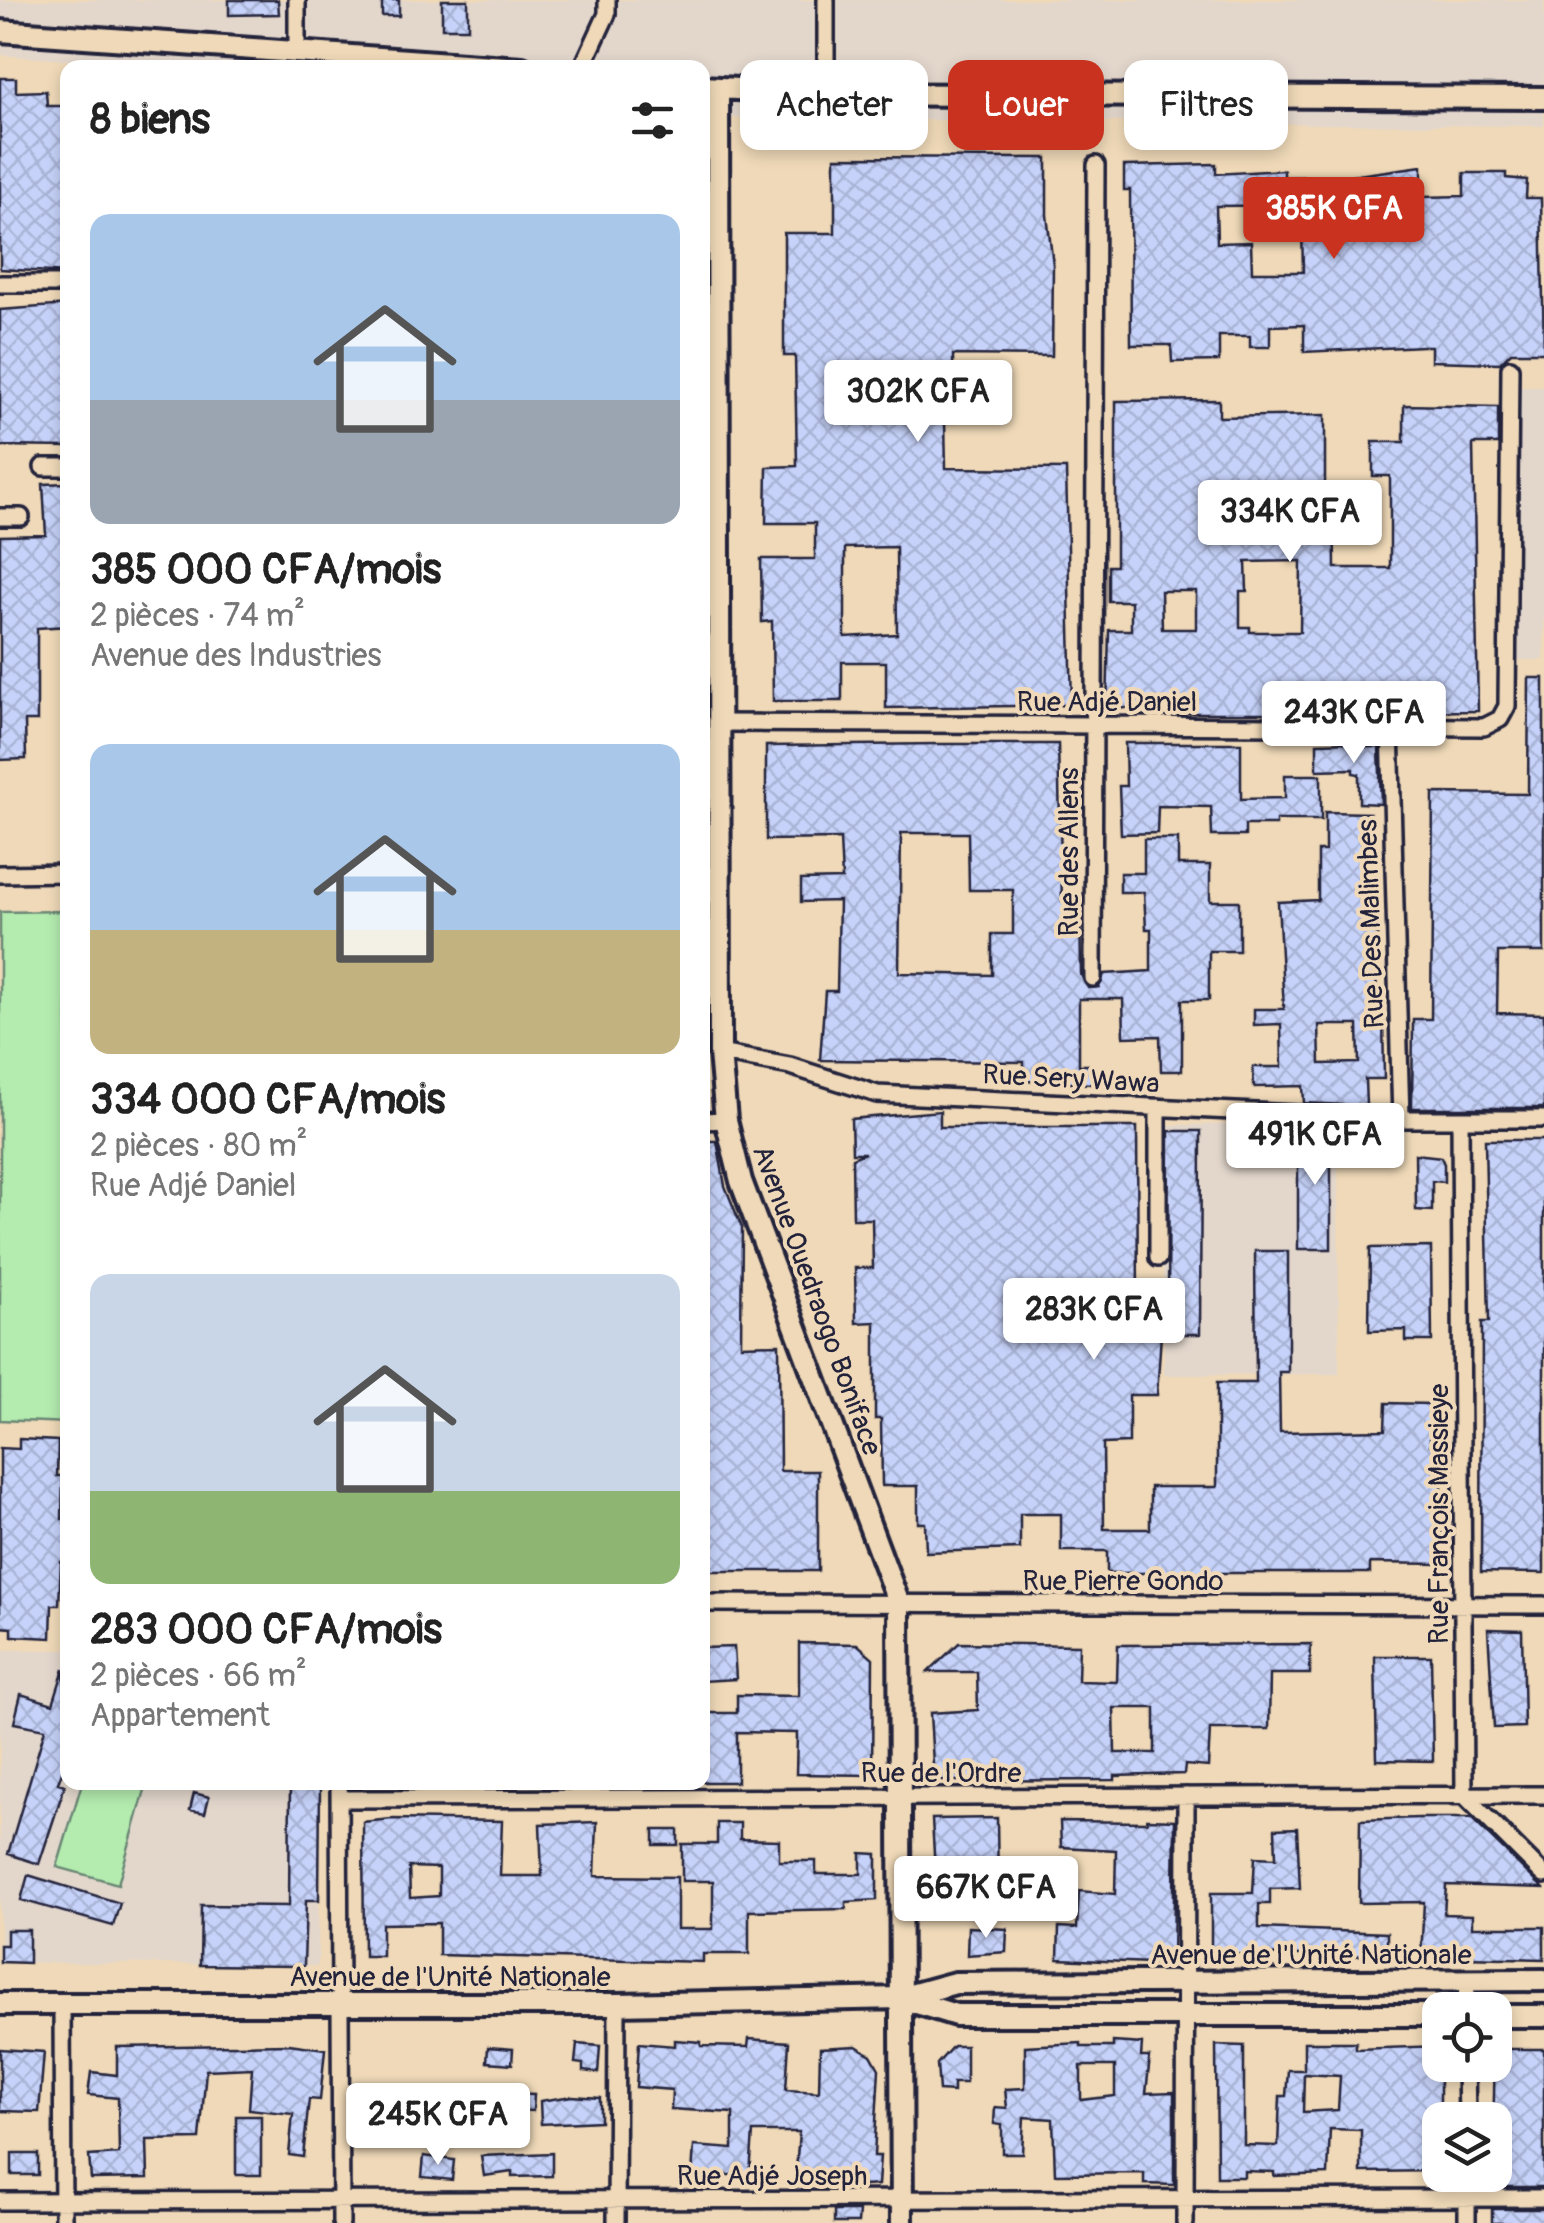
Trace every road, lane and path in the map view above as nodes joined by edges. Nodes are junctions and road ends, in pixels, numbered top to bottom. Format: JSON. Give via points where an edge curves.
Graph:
{"nodes":[{"id":1,"x":297,"y":0,"type":"edge"},
{"id":2,"x":607,"y":0,"type":"edge"},
{"id":3,"x":826,"y":0,"type":"edge"},
{"id":4,"x":0,"y":31,"type":"edge"},
{"id":5,"x":296,"y":53,"type":"junction"},
{"id":6,"x":318,"y":60,"type":"edge"},
{"id":7,"x":586,"y":60,"type":"edge"},
{"id":8,"x":826,"y":60,"type":"edge"},
{"id":9,"x":710,"y":88,"type":"edge"},
{"id":10,"x":740,"y":90,"type":"edge"},
{"id":11,"x":928,"y":95,"type":"edge"},
{"id":12,"x":1544,"y":98,"type":"edge"},
{"id":13,"x":711,"y":166,"type":"edge"},
{"id":14,"x":1096,"y":166,"type":"dead end"},
{"id":15,"x":0,"y":284,"type":"edge"},
{"id":16,"x":60,"y":284,"type":"edge"},
{"id":17,"x":1510,"y":368,"type":"dead end"},
{"id":18,"x":711,"y":462,"type":"edge"},
{"id":19,"x":60,"y":467,"type":"edge"},
{"id":20,"x":43,"y":468,"type":"dead end"},
{"id":21,"x":20,"y":516,"type":"dead end"},
{"id":22,"x":0,"y":517,"type":"edge"},
{"id":23,"x":719,"y":722,"type":"junction"},
{"id":24,"x":1092,"y":726,"type":"junction"},
{"id":25,"x":1390,"y":727,"type":"junction"},
{"id":26,"x":0,"y":874,"type":"edge"},
{"id":27,"x":60,"y":874,"type":"edge"},
{"id":28,"x":1093,"y":978,"type":"dead end"},
{"id":29,"x":720,"y":1054,"type":"junction"},
{"id":30,"x":1158,"y":1107,"type":"junction"},
{"id":31,"x":1402,"y":1119,"type":"junction"},
{"id":32,"x":1460,"y":1119,"type":"junction"},
{"id":33,"x":1544,"y":1119,"type":"edge"},
{"id":34,"x":710,"y":1120,"type":"edge"},
{"id":35,"x":726,"y":1120,"type":"junction"},
{"id":36,"x":1158,"y":1258,"type":"dead end"},
{"id":37,"x":710,"y":1604,"type":"edge"},
{"id":38,"x":899,"y":1604,"type":"junction"},
{"id":39,"x":1464,"y":1605,"type":"junction"},
{"id":40,"x":1544,"y":1605,"type":"edge"},
{"id":41,"x":339,"y":1791,"type":"edge"},
{"id":42,"x":1544,"y":1795,"type":"edge"},
{"id":43,"x":1186,"y":1796,"type":"junction"},
{"id":44,"x":1464,"y":1796,"type":"junction"},
{"id":45,"x":899,"y":1798,"type":"junction"},
{"id":46,"x":1544,"y":1875,"type":"edge"},
{"id":47,"x":1466,"y":1980,"type":"junction"},
{"id":48,"x":1544,"y":1980,"type":"edge"},
{"id":49,"x":1186,"y":1983,"type":"junction"},
{"id":50,"x":1466,"y":1992,"type":"edge"},
{"id":51,"x":900,"y":1998,"type":"junction"},
{"id":52,"x":0,"y":2004,"type":"edge"},
{"id":53,"x":62,"y":2004,"type":"junction"},
{"id":54,"x":341,"y":2004,"type":"junction"},
{"id":55,"x":617,"y":2004,"type":"junction"},
{"id":56,"x":1185,"y":2012,"type":"junction"},
{"id":57,"x":1422,"y":2015,"type":"edge"},
{"id":58,"x":1512,"y":2016,"type":"edge"},
{"id":59,"x":1544,"y":2016,"type":"edge"},
{"id":60,"x":1467,"y":2192,"type":"edge"},
{"id":61,"x":1185,"y":2198,"type":"junction"},
{"id":62,"x":1467,"y":2198,"type":"junction"},
{"id":63,"x":1544,"y":2198,"type":"edge"},
{"id":64,"x":902,"y":2199,"type":"junction"},
{"id":65,"x":341,"y":2200,"type":"junction"},
{"id":66,"x":616,"y":2200,"type":"junction"},
{"id":67,"x":0,"y":2201,"type":"edge"},
{"id":68,"x":63,"y":2201,"type":"junction"},
{"id":69,"x":63,"y":2223,"type":"edge"},
{"id":70,"x":341,"y":2223,"type":"edge"},
{"id":71,"x":616,"y":2223,"type":"edge"},
{"id":72,"x":902,"y":2223,"type":"edge"},
{"id":73,"x":1185,"y":2223,"type":"edge"},
{"id":74,"x":1468,"y":2223,"type":"edge"}],
"edges":[{"from":1,"to":5,"type":"street"},
{"from":2,"to":7,"type":"street"},
{"from":3,"to":8,"type":"street"},
{"from":4,"to":5,"type":"street"},
{"from":5,"to":6,"type":"street"},
{"from":9,"to":10,"type":"street"},
{"from":9,"to":13,"type":"street","name":"Avenue Ouedraogo Boniface"},
{"from":11,"to":12,"type":"street"},
{"from":13,"to":18,"type":"street","name":"Avenue Ouedraogo Boniface"},
{"from":14,"to":24,"type":"street","name":"Rue des Allens"},
{"from":15,"to":16,"type":"street"},
{"from":17,"to":25,"type":"street","name":"Rue Adjé Daniel","via":[[1507,706],[1500,720],[1484,727]]},
{"from":18,"to":23,"type":"street","name":"Avenue Ouedraogo Boniface"},
{"from":19,"to":20,"type":"street"},
{"from":21,"to":22,"type":"street"},
{"from":23,"to":24,"type":"street","name":"Rue Adjé Daniel"},
{"from":23,"to":29,"type":"street","name":"Avenue Ouedraogo Boniface"},
{"from":24,"to":25,"type":"street","name":"Rue Adjé Daniel"},
{"from":24,"to":28,"type":"street","name":"Rue des Allens"},
{"from":25,"to":31,"type":"street","name":"Rue Des Malimbes"},
{"from":26,"to":27,"type":"street"},
{"from":29,"to":30,"type":"street","name":"Rue Sery Wawa","via":[[790,1066],[877,1094]]},
{"from":29,"to":35,"type":"street","name":"Avenue Ouedraogo Boniface"},
{"from":30,"to":31,"type":"street","name":"Rue Sery Wawa"},
{"from":30,"to":36,"type":"street"},
{"from":31,"to":32,"type":"street","name":"Rue Sery Wawa"},
{"from":32,"to":33,"type":"street","name":"Rue Sery Wawa"},
{"from":32,"to":39,"type":"street","name":"Rue François Massieye"},
{"from":34,"to":35,"type":"street"},
{"from":35,"to":38,"type":"street","name":"Avenue Ouedraogo Boniface","via":[[741,1181]]},
{"from":37,"to":38,"type":"street","name":"Rue Pierre Gondo"},
{"from":38,"to":39,"type":"street","name":"Rue Pierre Gondo"},
{"from":38,"to":45,"type":"street","name":"Avenue Ouedraogo Boniface"},
{"from":39,"to":40,"type":"street","name":"Rue Pierre Gondo"},
{"from":39,"to":44,"type":"street","name":"Rue François Massieye"},
{"from":41,"to":45,"type":"street","name":"Rue de l'Ordre"},
{"from":41,"to":54,"type":"street"},
{"from":42,"to":44,"type":"street","name":"Rue de l'Ordre"},
{"from":43,"to":44,"type":"street","name":"Rue de l'Ordre"},
{"from":43,"to":45,"type":"street","name":"Rue de l'Ordre"},
{"from":43,"to":49,"type":"street"},
{"from":44,"to":46,"type":"street"},
{"from":45,"to":51,"type":"street","name":"Avenue Ouedraogo Boniface"},
{"from":47,"to":48,"type":"street","name":"Avenue de l'Unité Nationale"},
{"from":47,"to":49,"type":"street","name":"Avenue de l'Unité Nationale"},
{"from":47,"to":50,"type":"street"},
{"from":49,"to":51,"type":"street","name":"Avenue de l'Unité Nationale","via":[[955,1984]]},
{"from":49,"to":56,"type":"street"},
{"from":51,"to":55,"type":"street","name":"Avenue de l'Unité Nationale"},
{"from":51,"to":56,"type":"street","name":"Avenue de l'Unité Nationale","via":[[956,2014]]},
{"from":51,"to":64,"type":"street","name":"Avenue Ouedraogo Boniface"},
{"from":52,"to":53,"type":"street","name":"Avenue de l'Unité Nationale"},
{"from":53,"to":54,"type":"street","name":"Avenue de l'Unité Nationale"},
{"from":53,"to":68,"type":"street"},
{"from":54,"to":55,"type":"street","name":"Avenue de l'Unité Nationale"},
{"from":54,"to":65,"type":"street"},
{"from":55,"to":66,"type":"street"},
{"from":56,"to":57,"type":"street","name":"Avenue de l'Unité Nationale"},
{"from":56,"to":61,"type":"street"},
{"from":58,"to":59,"type":"street"},
{"from":60,"to":62,"type":"street"},
{"from":61,"to":62,"type":"street","name":"Rue Adjé Joseph"},
{"from":61,"to":64,"type":"street","name":"Rue Adjé Joseph"},
{"from":61,"to":73,"type":"street"},
{"from":62,"to":63,"type":"street","name":"Rue Adjé Joseph"},
{"from":62,"to":74,"type":"street"},
{"from":64,"to":66,"type":"street","name":"Rue Adjé Joseph"},
{"from":64,"to":72,"type":"street","name":"Avenue Ouedraogo Boniface"},
{"from":65,"to":66,"type":"street","name":"Rue Adjé Joseph"},
{"from":65,"to":68,"type":"street","name":"Rue Adjé Joseph"},
{"from":65,"to":70,"type":"street"},
{"from":66,"to":71,"type":"street"},
{"from":67,"to":68,"type":"street","name":"Rue Adjé Joseph"},
{"from":68,"to":69,"type":"street"}]}
